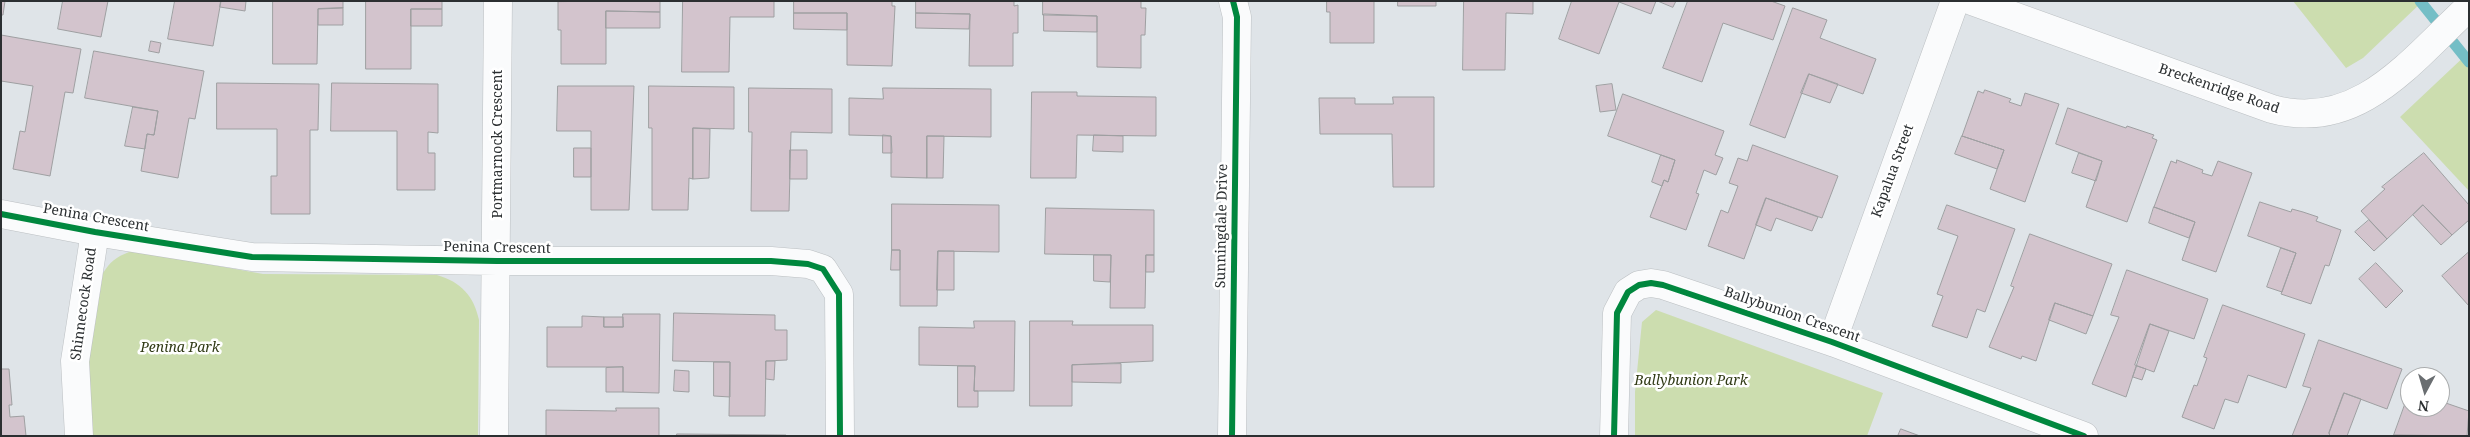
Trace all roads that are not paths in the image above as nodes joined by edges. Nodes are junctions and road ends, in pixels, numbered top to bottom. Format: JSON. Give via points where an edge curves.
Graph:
{"nodes":[{"id":1,"x":498,"y":1,"type":"edge"},
{"id":2,"x":1955,"y":1,"type":"edge"},
{"id":3,"x":1972,"y":1,"type":"edge"},
{"id":4,"x":1237,"y":6,"type":"edge"},
{"id":5,"x":2469,"y":7,"type":"edge"},
{"id":6,"x":1,"y":214,"type":"edge"},
{"id":7,"x":95,"y":232,"type":"junction"},
{"id":8,"x":497,"y":261,"type":"junction"},
{"id":9,"x":1832,"y":342,"type":"junction"},
{"id":10,"x":2070,"y":433,"type":"edge"},
{"id":11,"x":79,"y":436,"type":"edge"},
{"id":12,"x":494,"y":436,"type":"edge"},
{"id":13,"x":840,"y":436,"type":"edge"},
{"id":14,"x":1232,"y":436,"type":"edge"},
{"id":15,"x":1614,"y":436,"type":"edge"}],
"edges":[{"from":1,"to":8,"type":"street","name":"Portmarnock Crescent"},
{"from":2,"to":9,"type":"street","name":"Kapalua Street"},
{"from":3,"to":5,"type":"street","name":"Breckenridge Road","via":[[2283,112],[2318,114],[2352,105],[2375,93]]},
{"from":4,"to":14,"type":"street","name":"Sunningdale Drive"},
{"from":6,"to":7,"type":"street","name":"Penina Crescent"},
{"from":7,"to":8,"type":"street","name":"Penina Crescent","via":[[252,257]]},
{"from":7,"to":11,"type":"street","name":"Shinnecock Road","via":[[76,354]]},
{"from":8,"to":12,"type":"street","name":"Portmarnock Crescent"},
{"from":8,"to":13,"type":"street","name":"Penina Crescent","via":[[771,261],[808,264],[823,269],[839,294]]},
{"from":9,"to":10,"type":"street","name":"Ballybunion Crescent"},
{"from":9,"to":15,"type":"street","name":"Ballybunion Crescent","via":[[1664,285],[1639,285],[1628,292],[1616,313]]}]}
